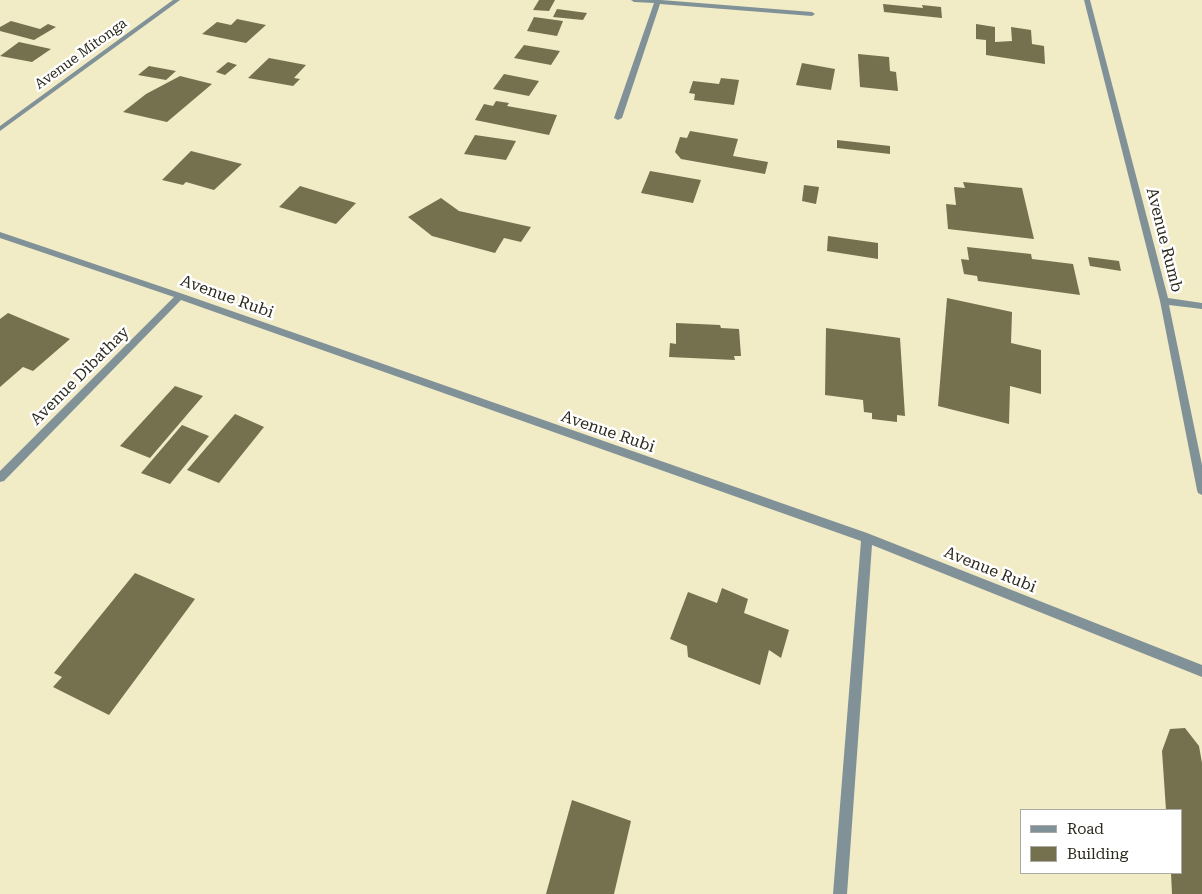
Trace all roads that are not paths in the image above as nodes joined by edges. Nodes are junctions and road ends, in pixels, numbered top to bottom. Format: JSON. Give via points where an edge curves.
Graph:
{"nodes":[{"id":1,"x":177,"y":0,"type":"edge"},
{"id":2,"x":634,"y":0,"type":"edge"},
{"id":3,"x":1087,"y":0,"type":"edge"},
{"id":4,"x":657,"y":1,"type":"edge"},
{"id":5,"x":812,"y":14,"type":"dead end"},
{"id":6,"x":618,"y":118,"type":"dead end"},
{"id":7,"x":0,"y":128,"type":"edge"},
{"id":8,"x":0,"y":235,"type":"edge"},
{"id":9,"x":180,"y":296,"type":"junction"},
{"id":10,"x":1164,"y":301,"type":"junction"},
{"id":11,"x":1202,"y":306,"type":"edge"},
{"id":12,"x":0,"y":478,"type":"edge"},
{"id":13,"x":1202,"y":490,"type":"edge"},
{"id":14,"x":868,"y":538,"type":"junction"},
{"id":15,"x":1202,"y":670,"type":"edge"},
{"id":16,"x":840,"y":894,"type":"edge"}],
"edges":[{"from":1,"to":7,"type":"street","name":"Avenue Mitonga"},
{"from":2,"to":4,"type":"street"},
{"from":3,"to":10,"type":"street","name":"Avenue Rumb"},
{"from":4,"to":5,"type":"street"},
{"from":4,"to":6,"type":"street"},
{"from":8,"to":9,"type":"street","name":"Avenue Rubi"},
{"from":9,"to":12,"type":"street","name":"Avenue Dibathay"},
{"from":9,"to":14,"type":"street","name":"Avenue Rubi"},
{"from":10,"to":11,"type":"street"},
{"from":10,"to":13,"type":"street","name":"Avenue Rumb"},
{"from":14,"to":15,"type":"street","name":"Avenue Rubi"},
{"from":14,"to":16,"type":"street"}]}
